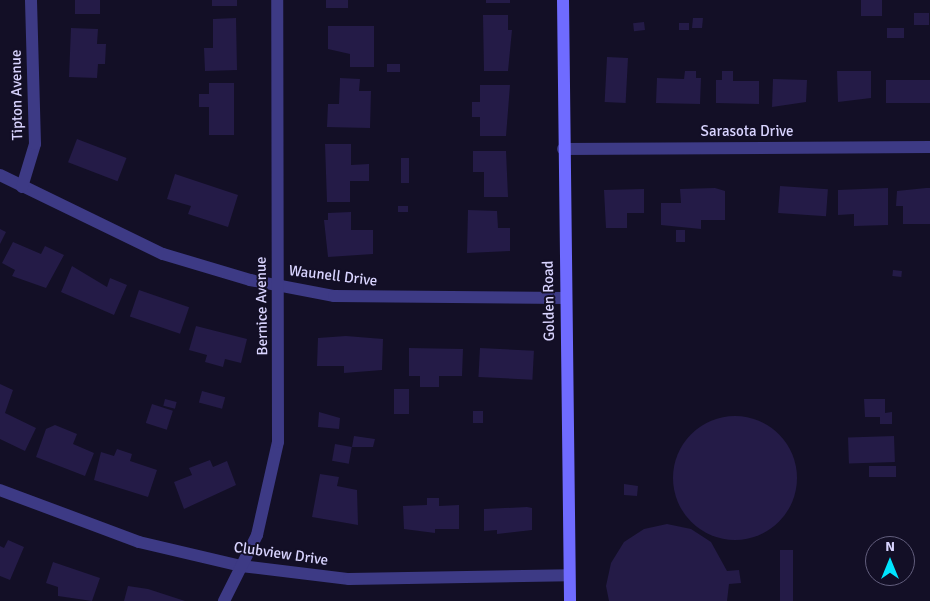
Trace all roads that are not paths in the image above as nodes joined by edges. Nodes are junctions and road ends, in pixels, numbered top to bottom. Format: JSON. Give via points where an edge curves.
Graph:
{"nodes":[{"id":1,"x":31,"y":0,"type":"edge"},
{"id":2,"x":277,"y":0,"type":"edge"},
{"id":3,"x":562,"y":0,"type":"edge"},
{"id":4,"x":930,"y":147,"type":"edge"},
{"id":5,"x":564,"y":149,"type":"junction"},
{"id":6,"x":0,"y":175,"type":"edge"},
{"id":7,"x":22,"y":187,"type":"junction"},
{"id":8,"x":277,"y":286,"type":"junction"},
{"id":9,"x":566,"y":298,"type":"junction"},
{"id":10,"x":0,"y":490,"type":"edge"},
{"id":11,"x":241,"y":566,"type":"junction"},
{"id":12,"x":569,"y":575,"type":"junction"},
{"id":13,"x":224,"y":601,"type":"edge"},
{"id":14,"x":570,"y":601,"type":"edge"}],
"edges":[{"from":1,"to":7,"type":"street","name":"Tipton Avenue","via":[[35,144]]},
{"from":2,"to":8,"type":"street","name":"Bernice Avenue"},
{"from":3,"to":5,"type":"street","name":"Golden Road"},
{"from":4,"to":5,"type":"street","name":"Sarasota Drive"},
{"from":5,"to":9,"type":"street","name":"Golden Road"},
{"from":6,"to":7,"type":"street","name":"Waunell Drive"},
{"from":7,"to":8,"type":"street","name":"Waunell Drive","via":[[163,254]]},
{"from":8,"to":9,"type":"street","name":"Waunell Drive","via":[[334,296],[400,300]]},
{"from":8,"to":11,"type":"street","name":"Bernice Avenue","via":[[278,442],[257,535]]},
{"from":9,"to":12,"type":"street","name":"Golden Road"},
{"from":10,"to":11,"type":"street","name":"Clubview Drive","via":[[140,542]]},
{"from":11,"to":12,"type":"street","name":"Clubview Drive","via":[[349,579]]},
{"from":11,"to":13,"type":"street","name":"Bernice Avenue"},
{"from":12,"to":14,"type":"street","name":"Golden Road"}]}
